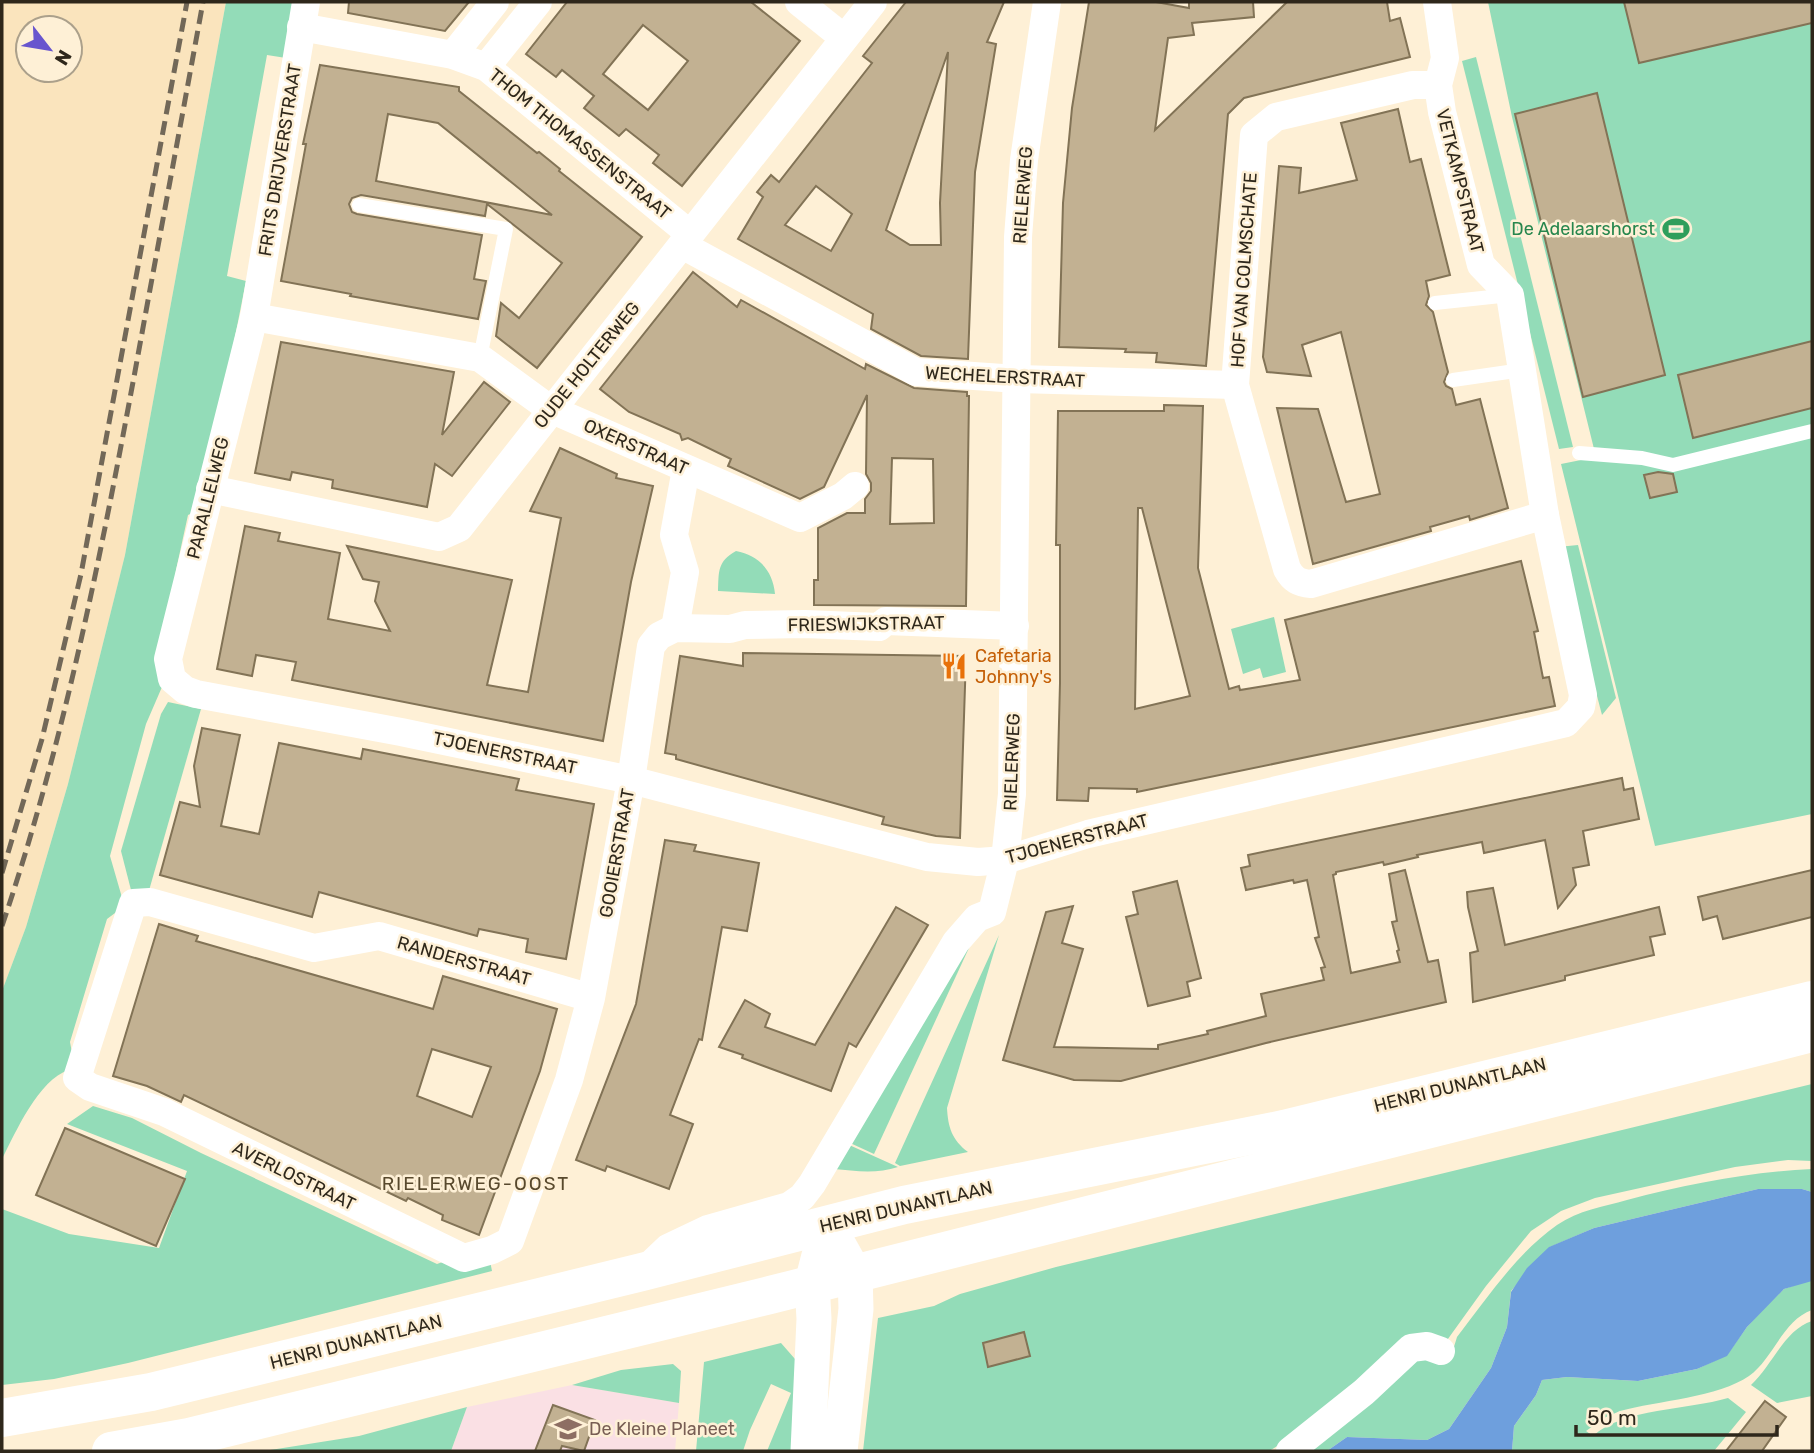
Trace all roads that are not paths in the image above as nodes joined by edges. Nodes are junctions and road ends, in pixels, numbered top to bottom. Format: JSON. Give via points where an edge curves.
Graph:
{"nodes":[{"id":1,"x":495,"y":2,"type":"edge"},
{"id":2,"x":538,"y":2,"type":"edge"},
{"id":3,"x":799,"y":2,"type":"edge"},
{"id":4,"x":873,"y":2,"type":"edge"},
{"id":5,"x":1047,"y":2,"type":"edge"},
{"id":6,"x":1437,"y":2,"type":"edge"},
{"id":7,"x":304,"y":14,"type":"edge"},
{"id":8,"x":844,"y":38,"type":"junction"},
{"id":9,"x":453,"y":55,"type":"junction"},
{"id":10,"x":486,"y":67,"type":"junction"},
{"id":11,"x":1438,"y":85,"type":"junction"},
{"id":12,"x":359,"y":205,"type":"dead end"},
{"id":13,"x":686,"y":239,"type":"junction"},
{"id":14,"x":1510,"y":295,"type":"junction"},
{"id":15,"x":1435,"y":303,"type":"dead end"},
{"id":16,"x":254,"y":317,"type":"junction"},
{"id":17,"x":480,"y":358,"type":"junction"},
{"id":18,"x":1522,"y":370,"type":"junction"},
{"id":19,"x":1018,"y":379,"type":"junction"},
{"id":20,"x":1453,"y":380,"type":"dead end"},
{"id":21,"x":1235,"y":385,"type":"junction"},
{"id":22,"x":550,"y":409,"type":"junction"},
{"id":23,"x":1812,"y":431,"type":"edge"},
{"id":24,"x":1579,"y":453,"type":"dead end"},
{"id":25,"x":686,"y":469,"type":"junction"},
{"id":26,"x":855,"y":486,"type":"dead end"},
{"id":27,"x":210,"y":489,"type":"junction"},
{"id":28,"x":1545,"y":515,"type":"junction"},
{"id":29,"x":1016,"y":626,"type":"junction"},
{"id":30,"x":675,"y":628,"type":"junction"},
{"id":31,"x":172,"y":679,"type":"joint"},
{"id":32,"x":631,"y":780,"type":"junction"},
{"id":33,"x":1005,"y":860,"type":"junction"},
{"id":34,"x":591,"y":998,"type":"junction"},
{"id":35,"x":1812,"y":1000,"type":"edge"},
{"id":36,"x":1812,"y":1033,"type":"edge"},
{"id":37,"x":77,"y":1078,"type":"joint"},
{"id":38,"x":827,"y":1224,"type":"junction"},
{"id":39,"x":510,"y":1241,"type":"joint"},
{"id":40,"x":642,"y":1272,"type":"junction"},
{"id":41,"x":855,"y":1273,"type":"junction"},
{"id":42,"x":812,"y":1283,"type":"junction"},
{"id":43,"x":1441,"y":1351,"type":"dead end"},
{"id":44,"x":2,"y":1418,"type":"edge"},
{"id":45,"x":110,"y":1451,"type":"edge"},
{"id":46,"x":808,"y":1451,"type":"edge"},
{"id":47,"x":840,"y":1451,"type":"edge"},
{"id":48,"x":1290,"y":1451,"type":"edge"}],
"edges":[{"from":1,"to":9,"type":"street"},
{"from":2,"to":10,"type":"street"},
{"from":3,"to":8,"type":"street"},
{"from":4,"to":8,"type":"street","name":"OUDE HOLTERWEG"},
{"from":5,"to":19,"type":"street","name":"RIELERWEG","via":[[1020,201]]},
{"from":6,"to":11,"type":"street","name":"VETKAMPSTRAAT","via":[[1445,58]]},
{"from":7,"to":9,"type":"street","name":"THOM THOMASSENSTRAAT"},
{"from":7,"to":16,"type":"street","name":"FRITS DRIJVERSTRAAT"},
{"from":8,"to":13,"type":"street","name":"OUDE HOLTERWEG"},
{"from":9,"to":10,"type":"street","name":"THOM THOMASSENSTRAAT"},
{"from":10,"to":13,"type":"street","name":"THOM THOMASSENSTRAAT"},
{"from":11,"to":14,"type":"street","name":"VETKAMPSTRAAT","via":[[1481,265]]},
{"from":11,"to":21,"type":"street","name":"HOF VAN COLMSCHATE","via":[[1413,85],[1276,117],[1254,135]]},
{"from":12,"to":17,"type":"lane","via":[[506,229]]},
{"from":13,"to":19,"type":"street","name":"WECHELERSTRAAT","via":[[916,372]]},
{"from":13,"to":22,"type":"street","name":"OUDE HOLTERWEG"},
{"from":14,"to":15,"type":"lane"},
{"from":14,"to":18,"type":"street"},
{"from":16,"to":17,"type":"street","name":"OXERSTRAAT"},
{"from":16,"to":27,"type":"street","name":"PARALLELWEG"},
{"from":17,"to":22,"type":"street","name":"OXERSTRAAT"},
{"from":18,"to":20,"type":"lane"},
{"from":18,"to":28,"type":"street"},
{"from":19,"to":21,"type":"street","name":"WECHELERSTRAAT"},
{"from":19,"to":29,"type":"street","name":"RIELERWEG"},
{"from":21,"to":28,"type":"street","name":"HOF VAN COLMSCHATE","via":[[1287,569],[1301,583],[1311,584]]},
{"from":22,"to":25,"type":"street","name":"OXERSTRAAT"},
{"from":22,"to":27,"type":"street","name":"OUDE HOLTERWEG","via":[[459,528],[439,537]]},
{"from":23,"to":24,"type":"lane","via":[[1673,465]]},
{"from":25,"to":26,"type":"street","name":"OXERSTRAAT","via":[[800,518]]},
{"from":25,"to":30,"type":"street","via":[[674,536],[685,572]]},
{"from":27,"to":31,"type":"street","name":"PARALLELWEG","via":[[168,659]]},
{"from":28,"to":33,"type":"street","name":"TJOENERSTRAAT","via":[[1583,695],[1581,707],[1566,723],[1088,834]]},
{"from":29,"to":30,"type":"street","name":"FRIESWIJKSTRAAT","via":[[886,621],[879,627]]},
{"from":29,"to":33,"type":"street","name":"RIELERWEG","via":[[1012,794]]},
{"from":30,"to":32,"type":"street","name":"GOOIERSTRAAT","via":[[651,646]]},
{"from":31,"to":32,"type":"street","name":"TJOENERSTRAAT","via":[[185,690],[207,696]]},
{"from":32,"to":33,"type":"street","name":"TJOENERSTRAAT","via":[[927,857]]},
{"from":32,"to":34,"type":"street","name":"GOOIERSTRAAT"},
{"from":33,"to":40,"type":"street","name":"RIELERWEG","via":[[992,912],[977,918],[956,943],[802,1197],[789,1206],[688,1238],[668,1248]]},
{"from":34,"to":37,"type":"street","name":"RANDERSTRAAT","via":[[379,936],[314,948],[150,902],[133,903]]},
{"from":34,"to":39,"type":"street","name":"GOOIERSTRAAT","via":[[569,1080]]},
{"from":35,"to":38,"type":"main road","name":"HENRI DUNANTLAAN","via":[[1283,1129]]},
{"from":36,"to":41,"type":"main road","name":"HENRI DUNANTLAAN"},
{"from":37,"to":39,"type":"street","name":"AVERLOSTRAAT","via":[[90,1087],[164,1112],[464,1258]]},
{"from":38,"to":40,"type":"main road","name":"HENRI DUNANTLAAN"},
{"from":38,"to":41,"type":"street"},
{"from":38,"to":42,"type":"street"},
{"from":40,"to":44,"type":"main road","name":"HENRI DUNANTLAAN","via":[[151,1392]]},
{"from":41,"to":42,"type":"main road","name":"HENRI DUNANTLAAN"},
{"from":41,"to":47,"type":"street","via":[[856,1309]]},
{"from":42,"to":45,"type":"main road","name":"HENRI DUNANTLAAN","via":[[189,1437]]},
{"from":42,"to":46,"type":"street"},
{"from":43,"to":48,"type":"street","via":[[1427,1346],[1411,1348]]}]}
